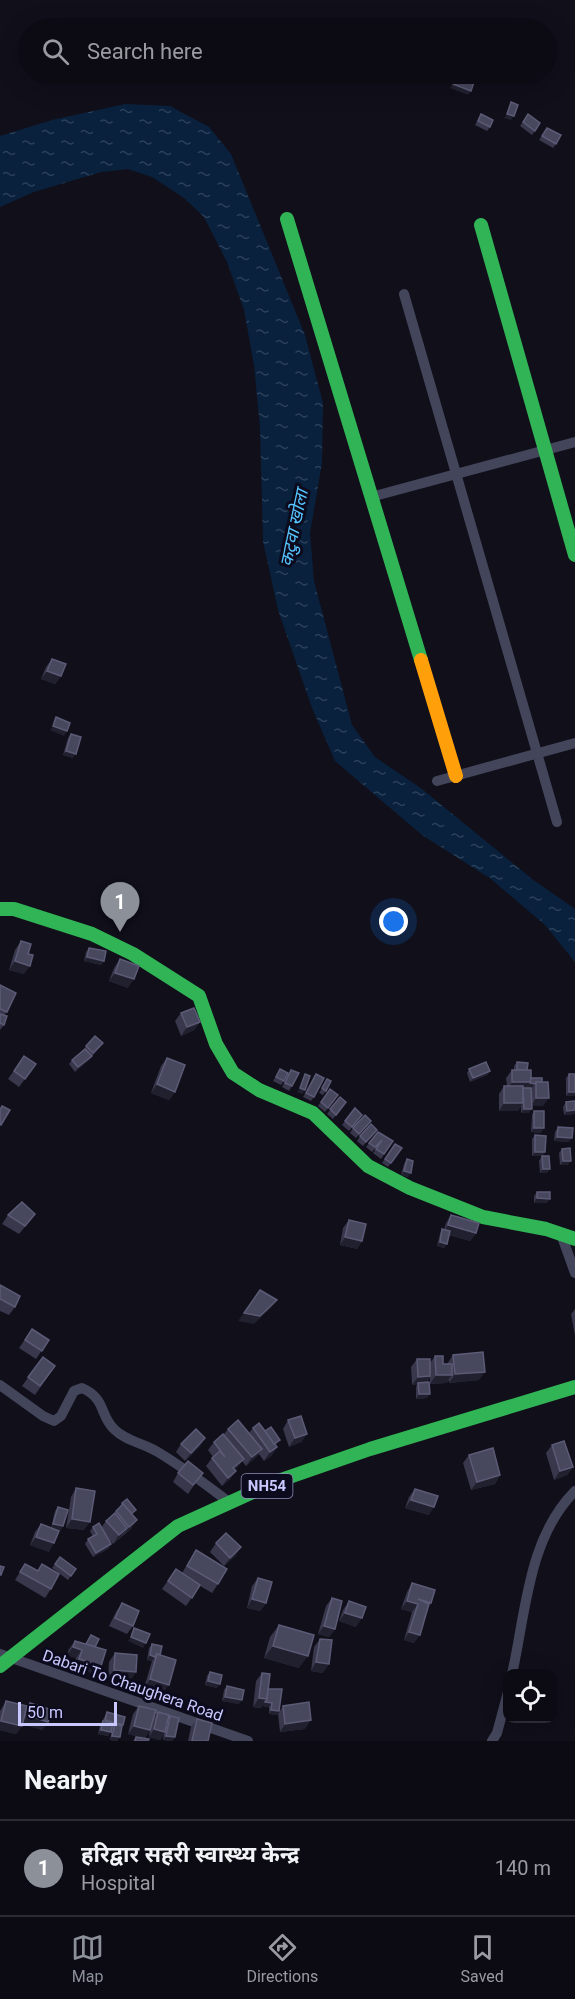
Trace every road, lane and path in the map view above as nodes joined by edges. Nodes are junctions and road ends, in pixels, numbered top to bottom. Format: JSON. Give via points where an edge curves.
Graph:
{"nodes":[{"id":1,"x":287,"y":219,"type":"dead end"},
{"id":2,"x":481,"y":225,"type":"dead end"},
{"id":3,"x":404,"y":294,"type":"dead end"},
{"id":4,"x":575,"y":442,"type":"edge"},
{"id":5,"x":545,"y":450,"type":"junction"},
{"id":6,"x":457,"y":474,"type":"junction"},
{"id":7,"x":371,"y":497,"type":"junction"},
{"id":8,"x":575,"y":555,"type":"edge"},
{"id":9,"x":575,"y":743,"type":"edge"},
{"id":10,"x":538,"y":753,"type":"junction"},
{"id":11,"x":456,"y":776,"type":"junction"},
{"id":12,"x":437,"y":781,"type":"dead end"},
{"id":13,"x":557,"y":822,"type":"dead end"},
{"id":14,"x":0,"y":909,"type":"edge"},
{"id":15,"x":561,"y":1234,"type":"junction"},
{"id":16,"x":575,"y":1239,"type":"edge"},
{"id":17,"x":575,"y":1273,"type":"edge"},
{"id":18,"x":0,"y":1385,"type":"edge"},
{"id":19,"x":575,"y":1387,"type":"edge"},
{"id":20,"x":575,"y":1491,"type":"edge"},
{"id":21,"x":229,"y":1502,"type":"junction"},
{"id":22,"x":3,"y":1659,"type":"edge"},
{"id":23,"x":513,"y":1669,"type":"edge"},
{"id":24,"x":503,"y":1708,"type":"edge"},
{"id":25,"x":248,"y":1741,"type":"edge"},
{"id":26,"x":492,"y":1741,"type":"edge"}],
"edges":[{"from":1,"to":7,"type":"street"},
{"from":2,"to":5,"type":"street"},
{"from":3,"to":6,"type":"street"},
{"from":4,"to":5,"type":"street"},
{"from":5,"to":6,"type":"street"},
{"from":5,"to":8,"type":"street"},
{"from":6,"to":7,"type":"street"},
{"from":6,"to":10,"type":"street"},
{"from":7,"to":11,"type":"street"},
{"from":9,"to":10,"type":"street"},
{"from":10,"to":11,"type":"street"},
{"from":10,"to":13,"type":"street"},
{"from":11,"to":12,"type":"street"},
{"from":14,"to":15,"type":"street","via":[[14,909],[92,933],[199,996],[216,1044],[233,1073],[259,1090],[313,1113],[368,1166],[410,1188],[483,1217]]},
{"from":15,"to":16,"type":"street"},
{"from":15,"to":17,"type":"street"},
{"from":18,"to":21,"type":"street","via":[[54,1421],[61,1416],[74,1391],[82,1388],[94,1393],[111,1428],[119,1435],[180,1465]]},
{"from":19,"to":21,"type":"street","number":"NH54","via":[[370,1449]]},
{"from":20,"to":23,"type":"street","via":[[563,1503],[533,1564]]},
{"from":21,"to":22,"type":"street","number":"NH54","via":[[178,1526]]},
{"from":22,"to":25,"type":"street","name":"Dabari To Chaughera Road"},
{"from":24,"to":26,"type":"street"}]}
